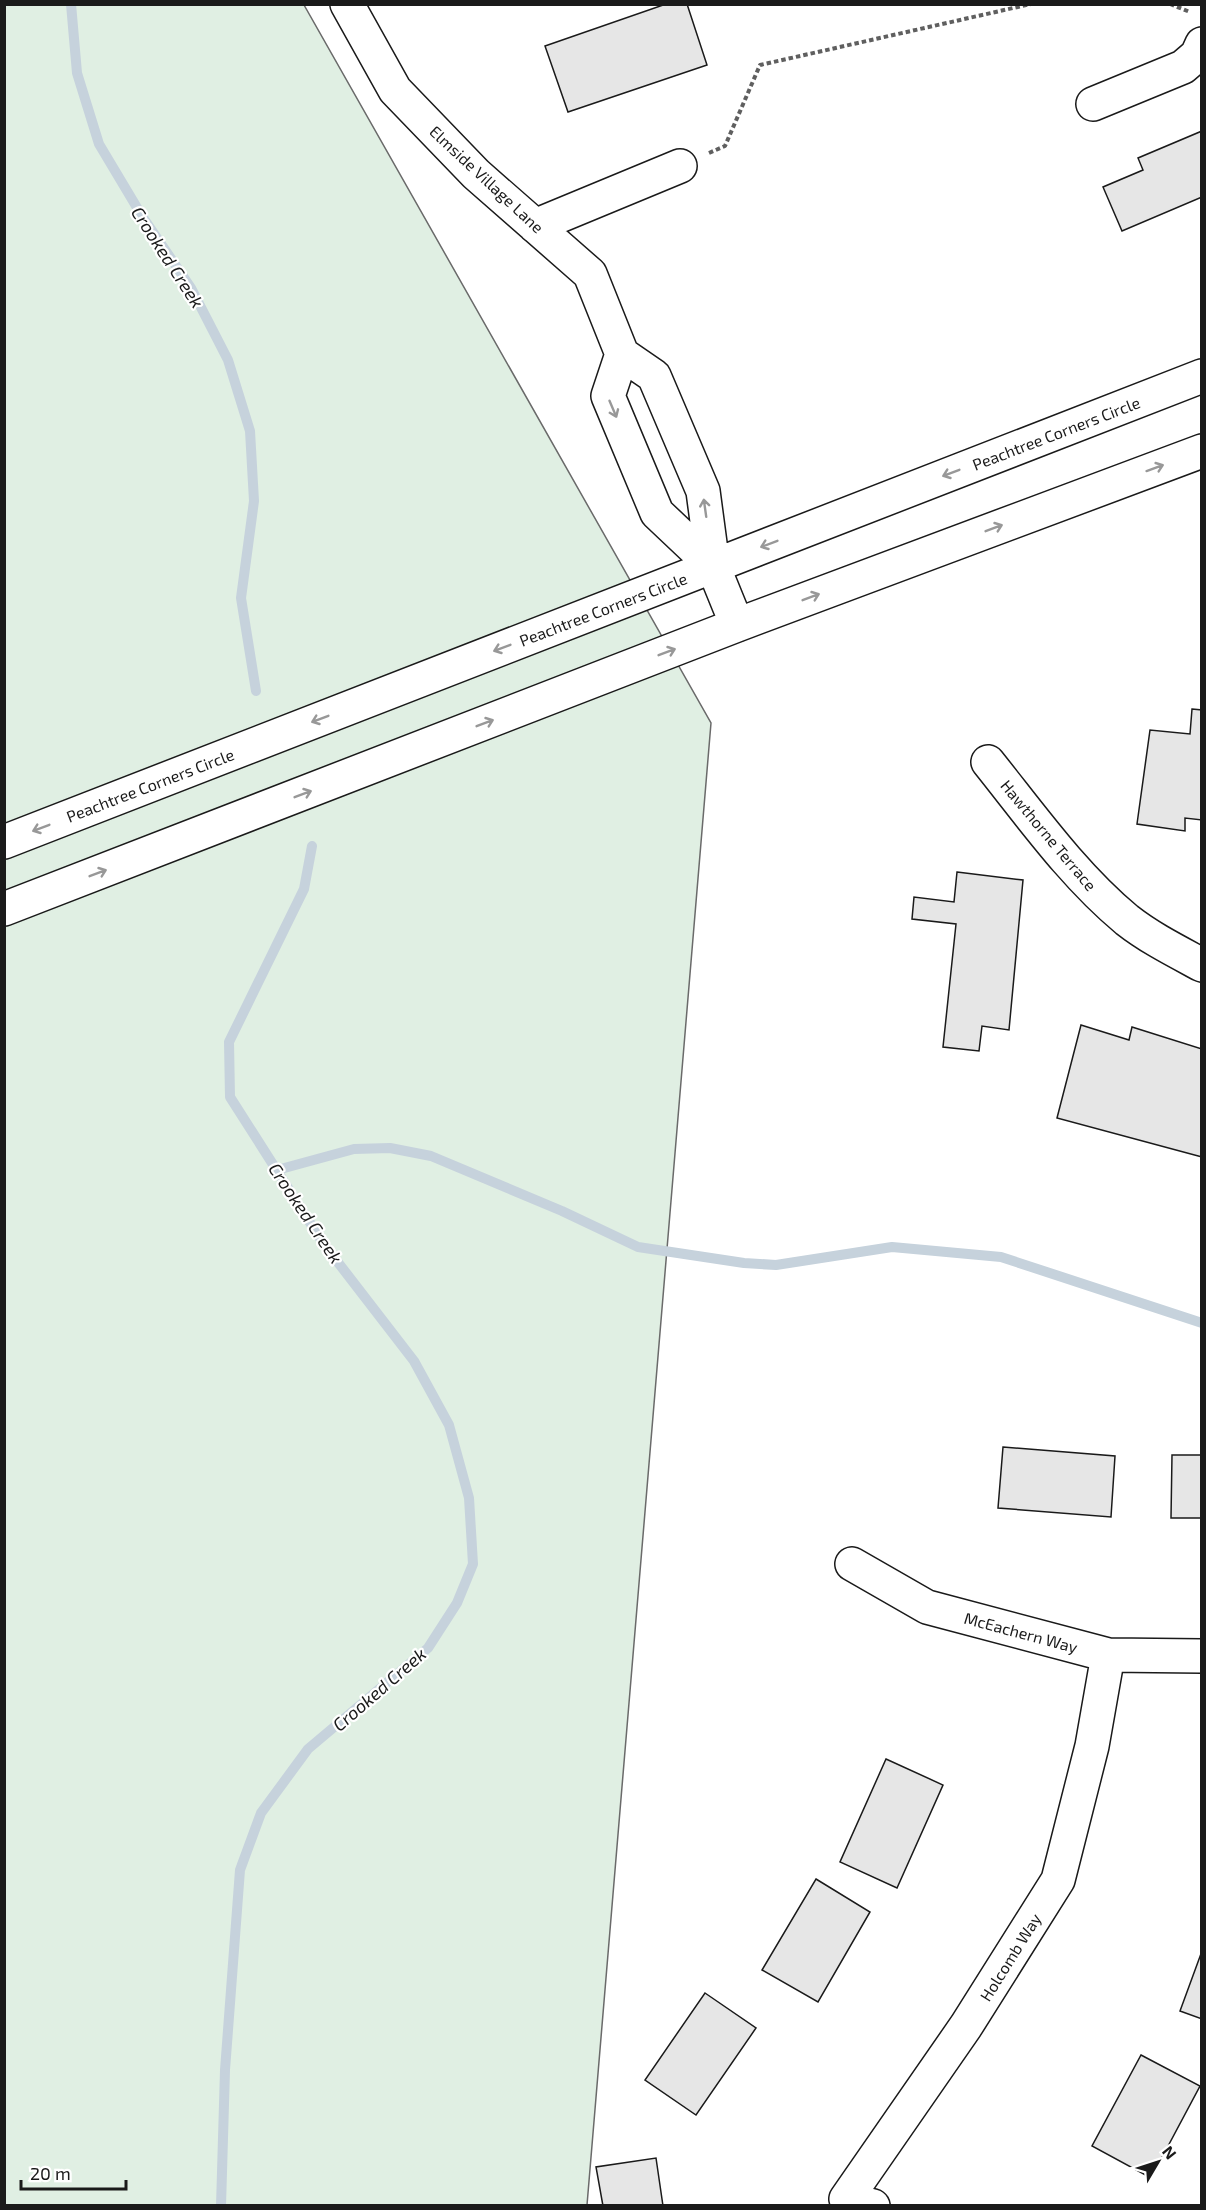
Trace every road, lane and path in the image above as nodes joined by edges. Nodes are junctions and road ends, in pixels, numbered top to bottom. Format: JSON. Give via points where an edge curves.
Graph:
{"nodes":[{"id":1,"x":347,"y":4,"type":"edge"},
{"id":2,"x":1031,"y":4,"type":"edge"},
{"id":3,"x":1170,"y":4,"type":"edge"},
{"id":4,"x":1191,"y":13,"type":"dead end"},
{"id":5,"x":1202,"y":44,"type":"edge"},
{"id":6,"x":1093,"y":104,"type":"dead end"},
{"id":7,"x":680,"y":166,"type":"joint"},
{"id":8,"x":535,"y":226,"type":"junction"},
{"id":9,"x":622,"y":354,"type":"junction"},
{"id":10,"x":1202,"y":376,"type":"edge"},
{"id":11,"x":1202,"y":452,"type":"edge"},
{"id":12,"x":713,"y":566,"type":"junction"},
{"id":13,"x":737,"y":625,"type":"junction"},
{"id":14,"x":988,"y":762,"type":"dead end"},
{"id":15,"x":4,"y":842,"type":"edge"},
{"id":16,"x":4,"y":909,"type":"edge"},
{"id":17,"x":1202,"y":965,"type":"edge"},
{"id":18,"x":852,"y":1564,"type":"dead end"},
{"id":19,"x":1108,"y":1655,"type":"junction"},
{"id":20,"x":1202,"y":1656,"type":"edge"},
{"id":21,"x":873,"y":2205,"type":"edge"}],
"edges":[{"from":1,"to":8,"type":"street","name":"Elmside Village Lane","via":[[396,90],[476,174]]},
{"from":2,"to":7,"type":"path","via":[[760,65],[725,146]]},
{"from":3,"to":4,"type":"path"},
{"from":5,"to":6,"type":"street","via":[[1197,55],[1183,67]]},
{"from":7,"to":8,"type":"street"},
{"from":8,"to":9,"type":"street","name":"Elmside Village Lane","via":[[591,274]]},
{"from":12,"to":9,"type":"street","one_way":true,"via":[[703,491],[654,375]]},
{"from":9,"to":12,"type":"street","one_way":true,"via":[[608,396],[657,513]]},
{"from":10,"to":12,"type":"street","name":"Peachtree Corners Circle","one_way":true},
{"from":13,"to":11,"type":"street","one_way":true},
{"from":12,"to":13,"type":"street"},
{"from":12,"to":15,"type":"street","name":"Peachtree Corners Circle","one_way":true},
{"from":16,"to":13,"type":"street","one_way":true},
{"from":14,"to":17,"type":"street","name":"Hawthorne Terrace","via":[[1071,867],[1102,898],[1168,947]]},
{"from":18,"to":19,"type":"street","name":"McEachern Way","via":[[927,1607]]},
{"from":19,"to":20,"type":"street","name":"McEachern Way"},
{"from":19,"to":21,"type":"street","name":"Holcomb Way","via":[[1092,1746],[1058,1880],[966,2026],[846,2199]]}]}
